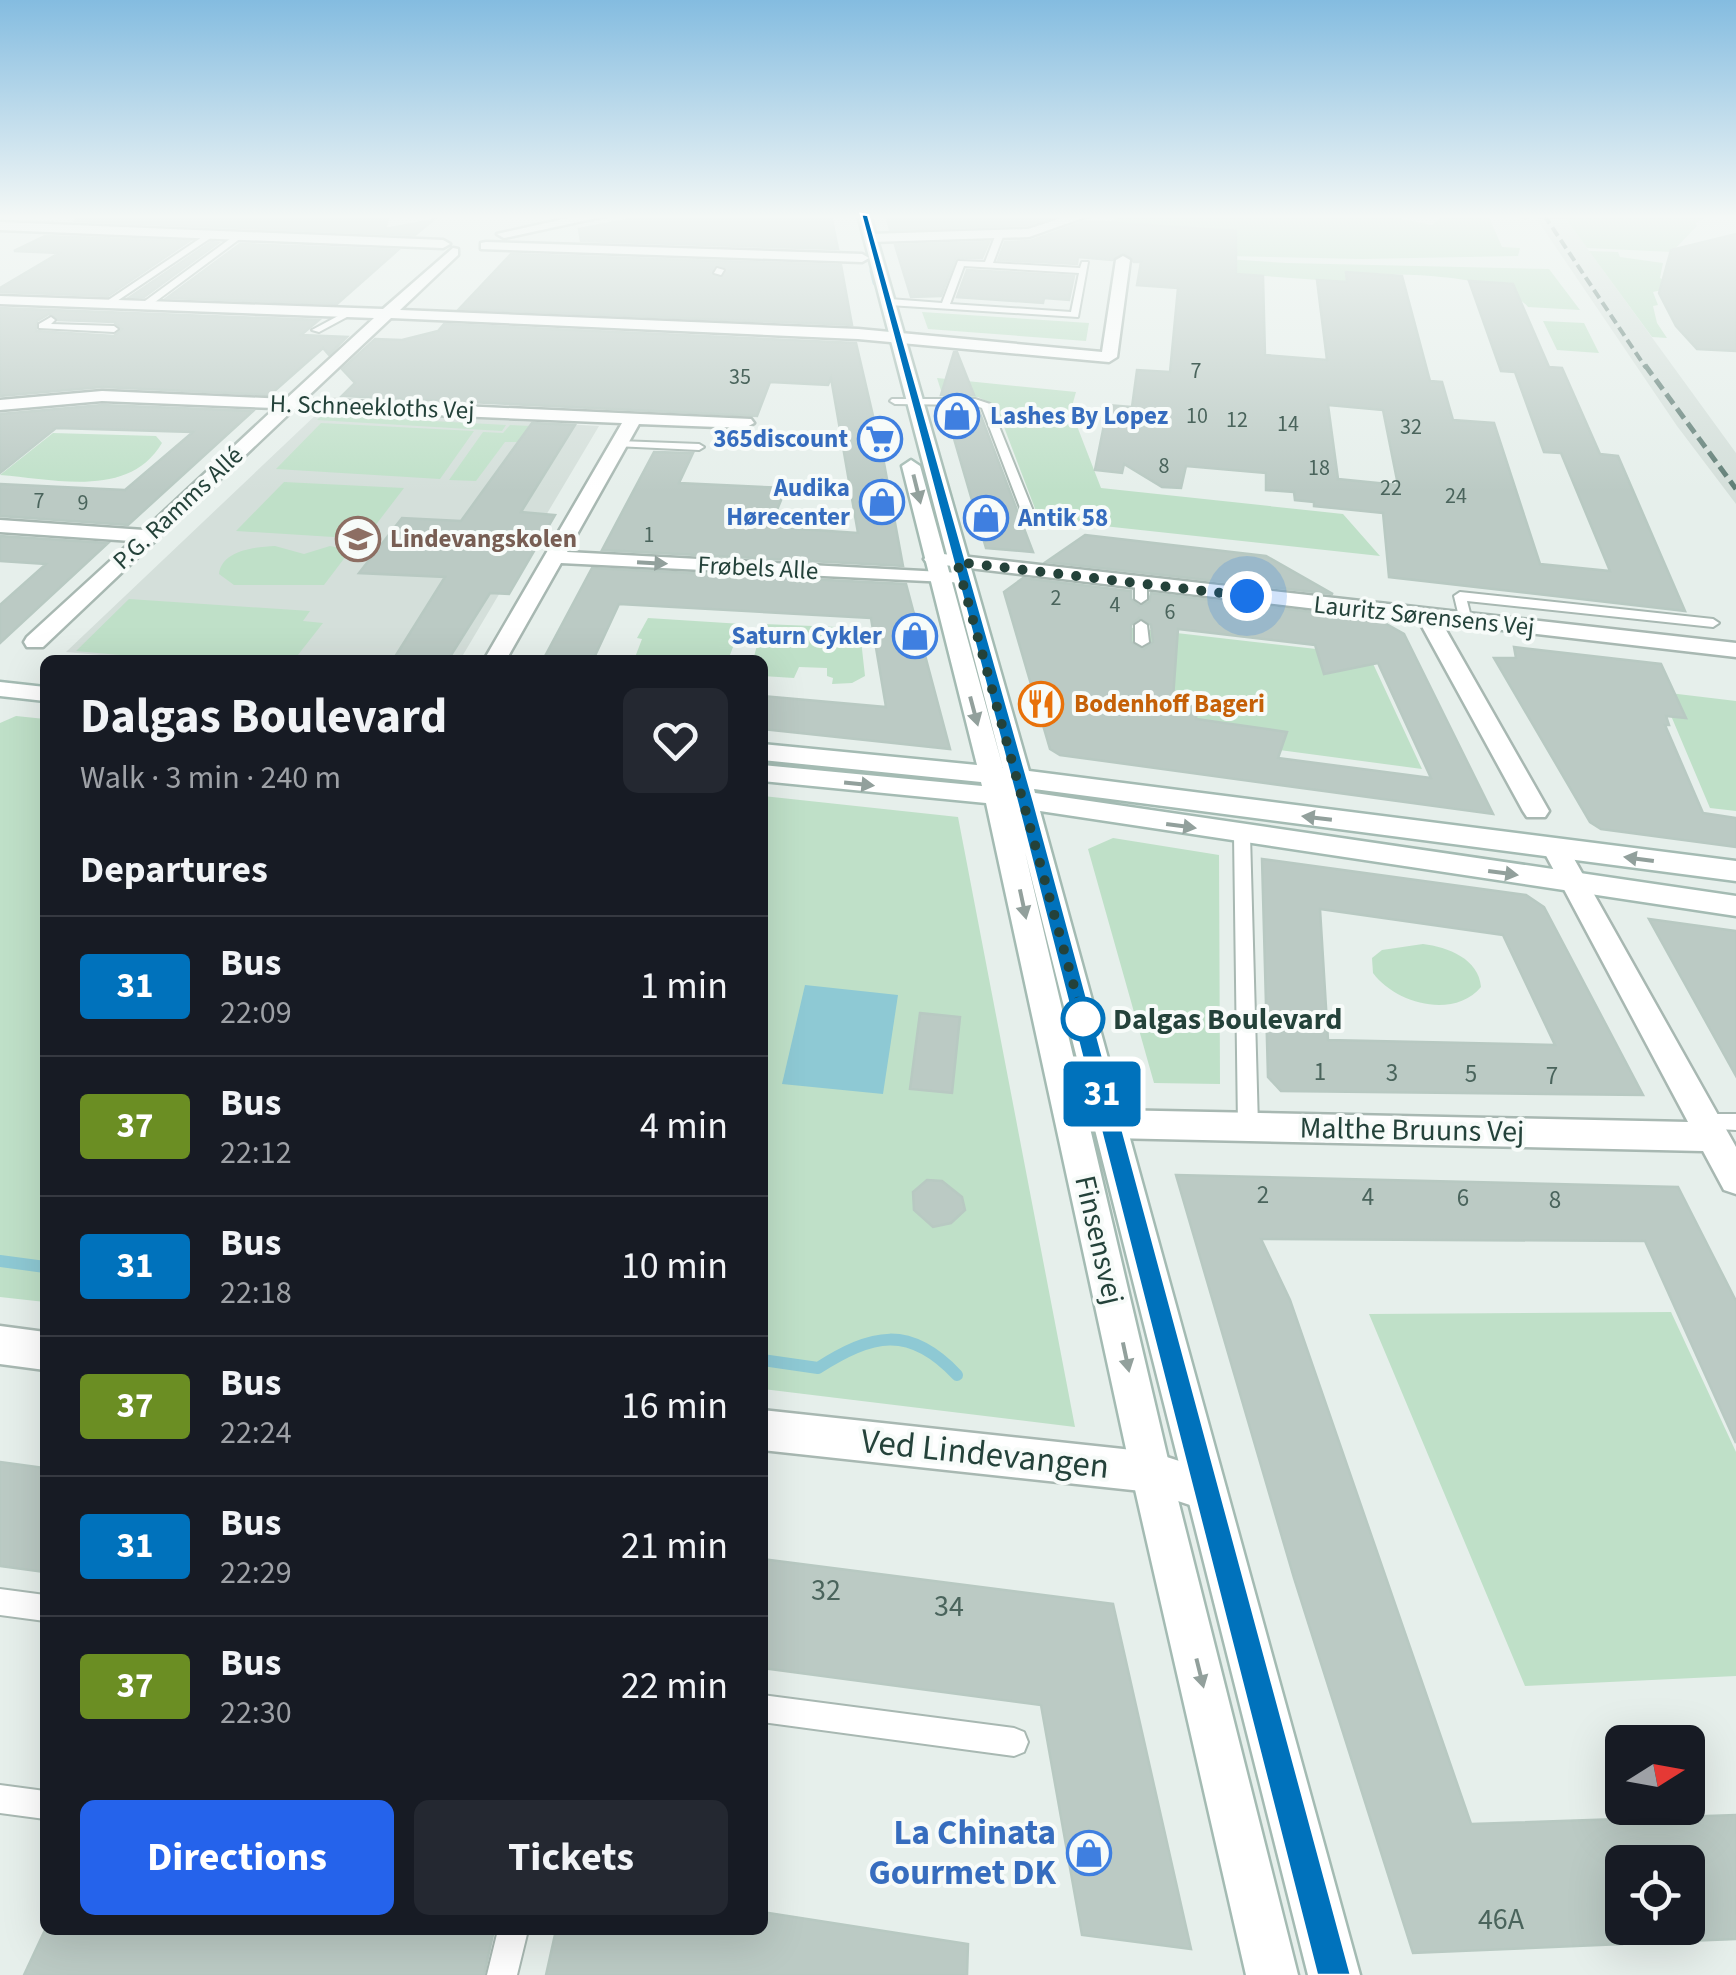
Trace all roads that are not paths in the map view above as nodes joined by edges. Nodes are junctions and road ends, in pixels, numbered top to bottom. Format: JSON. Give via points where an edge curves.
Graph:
{"nodes":[{"id":1,"x":254,"y":307,"type":"edge"},
{"id":2,"x":394,"y":307,"type":"edge"},
{"id":3,"x":880,"y":307,"type":"edge"},
{"id":4,"x":888,"y":307,"type":"edge"},
{"id":5,"x":960,"y":307,"type":"edge"},
{"id":6,"x":1077,"y":307,"type":"edge"},
{"id":7,"x":1117,"y":307,"type":"edge"},
{"id":8,"x":354,"y":312,"type":"junction"},
{"id":9,"x":388,"y":313,"type":"junction"},
{"id":10,"x":51,"y":320,"type":"dead end"},
{"id":11,"x":114,"y":329,"type":"dead end"},
{"id":12,"x":316,"y":330,"type":"dead end"},
{"id":13,"x":891,"y":336,"type":"junction"},
{"id":14,"x":905,"y":400,"type":"junction"},
{"id":15,"x":290,"y":403,"type":"junction"},
{"id":16,"x":0,"y":405,"type":"edge"},
{"id":17,"x":634,"y":418,"type":"junction"},
{"id":18,"x":745,"y":422,"type":"dead end"},
{"id":19,"x":619,"y":444,"type":"junction"},
{"id":20,"x":699,"y":447,"type":"dead end"},
{"id":21,"x":1038,"y":522,"type":"dead end"},
{"id":22,"x":0,"y":526,"type":"edge"},
{"id":23,"x":148,"y":536,"type":"junction"},
{"id":24,"x":555,"y":558,"type":"junction"},
{"id":25,"x":947,"y":570,"type":"junction"},
{"id":26,"x":1428,"y":617,"type":"junction"},
{"id":27,"x":1466,"y":621,"type":"junction"},
{"id":28,"x":1713,"y":624,"type":"dead end"},
{"id":29,"x":1141,"y":625,"type":"dead end"},
{"id":30,"x":35,"y":642,"type":"dead end"},
{"id":31,"x":1142,"y":642,"type":"dead end"},
{"id":32,"x":1736,"y":650,"type":"edge"},
{"id":33,"x":498,"y":655,"type":"edge"},
{"id":34,"x":0,"y":673,"type":"edge"},
{"id":35,"x":40,"y":677,"type":"edge"},
{"id":36,"x":0,"y":689,"type":"edge"},
{"id":37,"x":40,"y":693,"type":"edge"},
{"id":38,"x":768,"y":753,"type":"edge"},
{"id":39,"x":768,"y":773,"type":"edge"},
{"id":40,"x":1009,"y":788,"type":"junction"},
{"id":41,"x":1536,"y":811,"type":"dead end"},
{"id":42,"x":1242,"y":835,"type":"junction"},
{"id":43,"x":1556,"y":848,"type":"junction"},
{"id":44,"x":1736,"y":872,"type":"edge"},
{"id":45,"x":1575,"y":884,"type":"junction"},
{"id":46,"x":1736,"y":906,"type":"edge"},
{"id":47,"x":1070,"y":1116,"type":"junction"},
{"id":48,"x":1110,"y":1124,"type":"junction"},
{"id":49,"x":1248,"y":1126,"type":"junction"},
{"id":50,"x":1718,"y":1127,"type":"edge"},
{"id":51,"x":1736,"y":1178,"type":"edge"},
{"id":52,"x":0,"y":1345,"type":"edge"},
{"id":53,"x":40,"y":1350,"type":"edge"},
{"id":54,"x":768,"y":1431,"type":"edge"},
{"id":55,"x":1151,"y":1472,"type":"junction"},
{"id":56,"x":1205,"y":1489,"type":"junction"},
{"id":57,"x":0,"y":1602,"type":"edge"},
{"id":58,"x":40,"y":1607,"type":"edge"},
{"id":59,"x":768,"y":1709,"type":"edge"},
{"id":60,"x":1014,"y":1742,"type":"dead end"},
{"id":61,"x":0,"y":1798,"type":"edge"},
{"id":62,"x":40,"y":1805,"type":"edge"},
{"id":63,"x":512,"y":1935,"type":"edge"},
{"id":64,"x":502,"y":1975,"type":"edge"},
{"id":65,"x":1272,"y":1975,"type":"edge"},
{"id":66,"x":1334,"y":1975,"type":"edge"}],
"edges":[{"from":1,"to":8,"type":"street"},
{"from":2,"to":9,"type":"street","name":"P.G. Ramms Allé"},
{"from":3,"to":13,"type":"street","name":"Finsensvej"},
{"from":4,"to":13,"type":"street","name":"Finsensvej"},
{"from":5,"to":6,"type":"lane","via":[[1075,316]]},
{"from":7,"to":13,"type":"street","via":[[1110,357]]},
{"from":8,"to":9,"type":"street"},
{"from":8,"to":12,"type":"lane"},
{"from":9,"to":13,"type":"street"},
{"from":9,"to":15,"type":"street","name":"P.G. Ramms Allé"},
{"from":10,"to":11,"type":"lane","via":[[42,326]]},
{"from":13,"to":14,"type":"street","name":"Finsensvej"},
{"from":14,"to":21,"type":"lane","via":[[986,406],[1030,518]]},
{"from":14,"to":25,"type":"street","name":"Finsensvej"},
{"from":14,"to":25,"type":"street","name":"Finsensvej","one_way":true,"via":[[906,445]]},
{"from":15,"to":16,"type":"street","name":"H. Schneekloths Vej","via":[[102,396]]},
{"from":15,"to":17,"type":"street","name":"H. Schneekloths Vej"},
{"from":15,"to":23,"type":"street","name":"P.G. Ramms Allé"},
{"from":17,"to":18,"type":"street","name":"H. Schneekloths Vej"},
{"from":17,"to":19,"type":"street"},
{"from":19,"to":20,"type":"lane"},
{"from":19,"to":24,"type":"street"},
{"from":22,"to":23,"type":"street"},
{"from":23,"to":30,"type":"street","name":"P.G. Ramms Allé"},
{"from":24,"to":25,"type":"street","name":"Frøbels Alle","one_way":true},
{"from":24,"to":33,"type":"street"},
{"from":25,"to":26,"type":"street","name":"Lauritz Sørensens Vej"},
{"from":25,"to":40,"type":"street","name":"Finsensvej"},
{"from":26,"to":27,"type":"street","name":"Lauritz Sørensens Vej"},
{"from":26,"to":41,"type":"street"},
{"from":27,"to":28,"type":"lane","via":[[1460,596]]},
{"from":27,"to":32,"type":"street","name":"Lauritz Sørensens Vej"},
{"from":29,"to":31,"type":"lane"},
{"from":34,"to":35,"type":"street"},
{"from":36,"to":37,"type":"street"},
{"from":38,"to":40,"type":"street"},
{"from":39,"to":40,"type":"street","one_way":true},
{"from":40,"to":42,"type":"street","one_way":true},
{"from":43,"to":40,"type":"street","one_way":true},
{"from":40,"to":47,"type":"street","name":"Finsensvej","one_way":true},
{"from":40,"to":48,"type":"street","name":"Finsensvej"},
{"from":42,"to":45,"type":"street","one_way":true},
{"from":42,"to":49,"type":"lane"},
{"from":44,"to":43,"type":"street","one_way":true},
{"from":43,"to":45,"type":"street"},
{"from":45,"to":46,"type":"street"},
{"from":45,"to":50,"type":"street"},
{"from":47,"to":48,"type":"street","name":"Malthe Bruuns Vej"},
{"from":47,"to":55,"type":"street","name":"Finsensvej","one_way":true},
{"from":48,"to":49,"type":"street","name":"Malthe Bruuns Vej"},
{"from":48,"to":56,"type":"street","name":"Finsensvej"},
{"from":49,"to":50,"type":"street","name":"Malthe Bruuns Vej"},
{"from":50,"to":51,"type":"street"},
{"from":52,"to":53,"type":"street"},
{"from":54,"to":55,"type":"street","name":"Ved Lindevangen"},
{"from":55,"to":56,"type":"street","name":"Ved Lindevangen"},
{"from":55,"to":65,"type":"street","name":"Finsensvej","one_way":true},
{"from":56,"to":66,"type":"street","name":"Finsensvej"},
{"from":57,"to":58,"type":"lane"},
{"from":59,"to":60,"type":"lane"},
{"from":61,"to":62,"type":"lane"},
{"from":63,"to":64,"type":"lane"}]}
